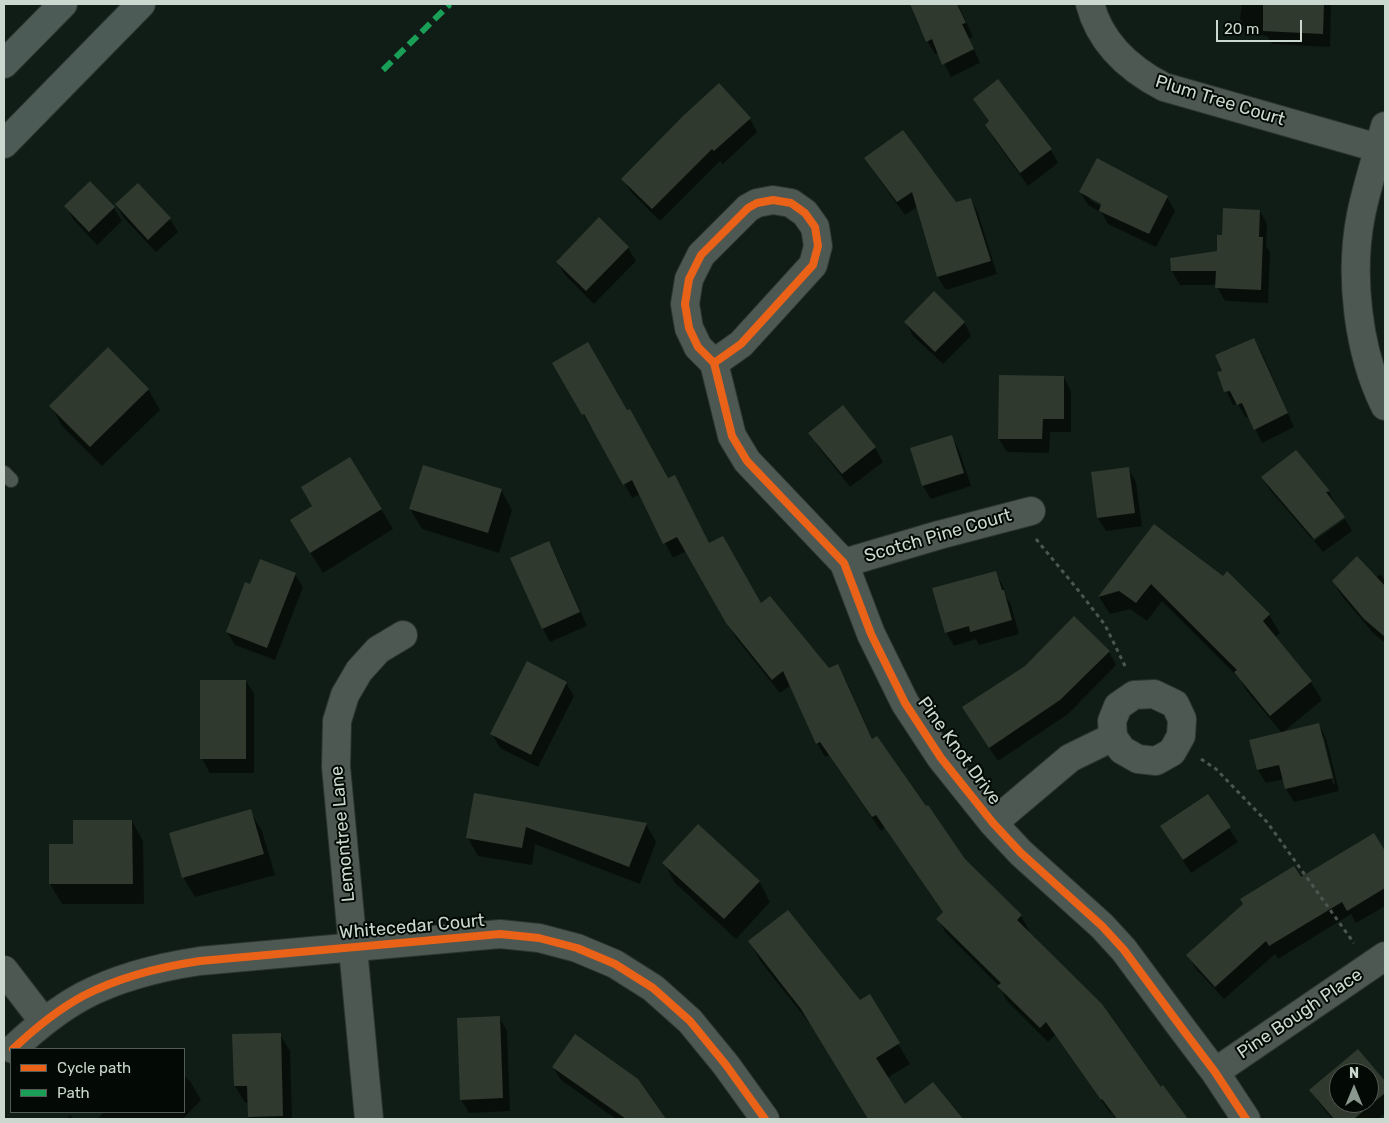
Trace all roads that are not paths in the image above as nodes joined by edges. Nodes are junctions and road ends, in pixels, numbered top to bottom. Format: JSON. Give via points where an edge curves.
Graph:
{"nodes":[{"id":1,"x":63,"y":4,"type":"edge"},
{"id":2,"x":141,"y":4,"type":"edge"},
{"id":3,"x":1090,"y":4,"type":"edge"},
{"id":4,"x":4,"y":64,"type":"edge"},
{"id":5,"x":1383,"y":142,"type":"edge"},
{"id":6,"x":4,"y":144,"type":"edge"},
{"id":7,"x":714,"y":363,"type":"junction"},
{"id":8,"x":1385,"y":406,"type":"edge"},
{"id":9,"x":1023,"y":513,"type":"road end"},
{"id":10,"x":844,"y":563,"type":"junction"},
{"id":11,"x":403,"y":635,"type":"dead end"},
{"id":12,"x":1113,"y":736,"type":"junction"},
{"id":13,"x":993,"y":823,"type":"junction"},
{"id":14,"x":352,"y":947,"type":"junction"},
{"id":15,"x":1378,"y":961,"type":"edge"},
{"id":16,"x":4,"y":970,"type":"edge"},
{"id":17,"x":44,"y":1022,"type":"junction"},
{"id":18,"x":14,"y":1048,"type":"edge"},
{"id":19,"x":1216,"y":1072,"type":"junction"},
{"id":20,"x":369,"y":1119,"type":"edge"},
{"id":21,"x":765,"y":1119,"type":"edge"},
{"id":22,"x":1246,"y":1119,"type":"edge"}],
"edges":[{"from":1,"to":4,"type":"main road"},
{"from":2,"to":6,"type":"main road"},
{"from":3,"to":5,"type":"street","name":"Plum Tree Court","via":[[1105,38],[1124,60],[1146,78],[1164,87]]},
{"from":5,"to":8,"type":"street","via":[[1361,216],[1356,277],[1357,307],[1365,351]]},
{"from":7,"to":7,"type":"street","via":[[698,348],[689,328],[685,304],[689,279],[701,255],[748,208],[773,200],[791,203],[805,212],[815,227],[818,246],[813,265],[741,344]]},
{"from":7,"to":10,"type":"street","name":"Pine Knot Drive","via":[[732,436],[747,461]]},
{"from":9,"to":10,"type":"street","name":"Scotch Pine Court"},
{"from":10,"to":13,"type":"street","name":"Pine Knot Drive","via":[[871,634],[905,702],[941,758]]},
{"from":11,"to":14,"type":"street","name":"Lemontree Lane","via":[[378,650],[359,671],[345,695],[337,721],[336,767]]},
{"from":12,"to":12,"type":"street","via":[[1112,721],[1118,706],[1134,695],[1154,694],[1175,704],[1182,719],[1177,744],[1172,752],[1156,761],[1138,759],[1122,750]]},
{"from":12,"to":13,"type":"street","via":[[1070,758]]},
{"from":13,"to":19,"type":"street","name":"Pine Knot Drive","via":[[1124,950]]},
{"from":14,"to":17,"type":"street","name":"Whitecedar Court","via":[[177,964],[126,977],[100,988]]},
{"from":14,"to":20,"type":"street","name":"Lemontree Lane"},
{"from":14,"to":21,"type":"street","name":"Whitecedar Court","via":[[500,934],[538,938],[577,948],[615,964],[653,988],[690,1021]]},
{"from":15,"to":19,"type":"street","name":"Pine Bough Place"},
{"from":16,"to":17,"type":"street"},
{"from":17,"to":18,"type":"street","name":"Whitecedar Court"},
{"from":19,"to":22,"type":"street","name":"Pine Knot Drive"}]}
